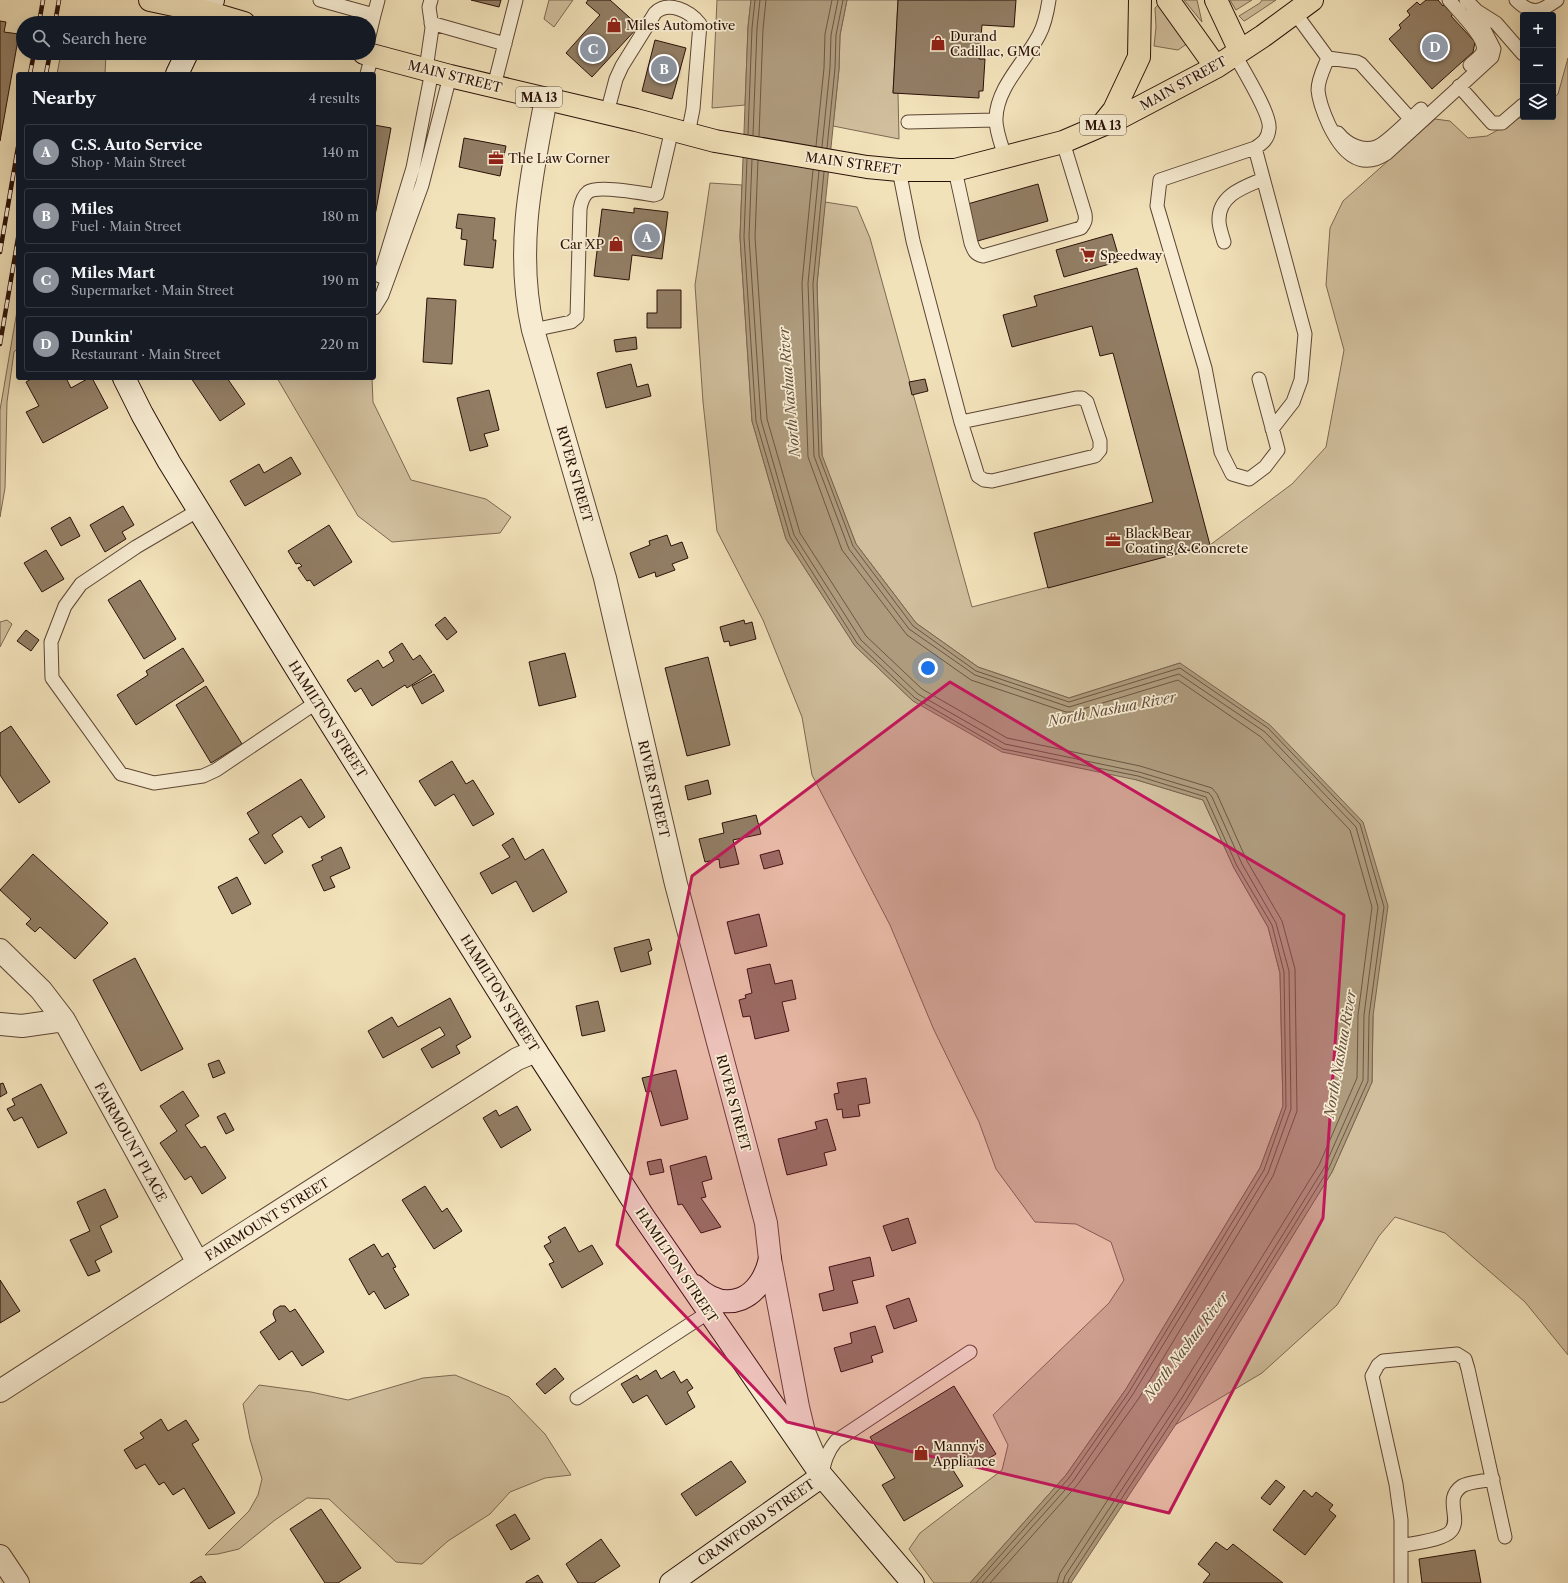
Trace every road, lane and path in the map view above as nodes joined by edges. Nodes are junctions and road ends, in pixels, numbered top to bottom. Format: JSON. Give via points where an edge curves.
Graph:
{"nodes":[{"id":1,"x":150,"y":0,"type":"edge"},
{"id":2,"x":320,"y":0,"type":"edge"},
{"id":3,"x":378,"y":0,"type":"edge"},
{"id":4,"x":431,"y":0,"type":"edge"},
{"id":5,"x":516,"y":0,"type":"edge"},
{"id":6,"x":1049,"y":0,"type":"edge"},
{"id":7,"x":1140,"y":0,"type":"edge"},
{"id":8,"x":1168,"y":0,"type":"edge"},
{"id":9,"x":1216,"y":0,"type":"edge"},
{"id":10,"x":1312,"y":0,"type":"edge"},
{"id":11,"x":1448,"y":0,"type":"edge"},
{"id":12,"x":1516,"y":0,"type":"edge"},
{"id":13,"x":1557,"y":0,"type":"edge"},
{"id":14,"x":1469,"y":4,"type":"edge"},
{"id":15,"x":207,"y":12,"type":"edge"},
{"id":16,"x":1295,"y":14,"type":"junction"},
{"id":17,"x":374,"y":15,"type":"joint"},
{"id":18,"x":220,"y":16,"type":"edge"},
{"id":19,"x":431,"y":23,"type":"junction"},
{"id":20,"x":505,"y":44,"type":"junction"},
{"id":21,"x":1519,"y":50,"type":"edge"},
{"id":22,"x":1238,"y":53,"type":"junction"},
{"id":23,"x":376,"y":56,"type":"edge"},
{"id":24,"x":1328,"y":58,"type":"junction"},
{"id":25,"x":184,"y":60,"type":"edge"},
{"id":26,"x":1216,"y":67,"type":"junction"},
{"id":27,"x":178,"y":72,"type":"edge"},
{"id":28,"x":436,"y":72,"type":"junction"},
{"id":29,"x":494,"y":86,"type":"junction"},
{"id":30,"x":1459,"y":86,"type":"junction"},
{"id":31,"x":546,"y":99,"type":"junction"},
{"id":32,"x":1520,"y":108,"type":"edge"},
{"id":33,"x":607,"y":113,"type":"junction"},
{"id":34,"x":995,"y":120,"type":"junction"},
{"id":35,"x":908,"y":122,"type":"dead end"},
{"id":36,"x":1413,"y":122,"type":"junction"},
{"id":37,"x":1102,"y":125,"type":"junction"},
{"id":38,"x":680,"y":132,"type":"junction"},
{"id":39,"x":1063,"y":142,"type":"junction"},
{"id":40,"x":1255,"y":148,"type":"junction"},
{"id":41,"x":1005,"y":157,"type":"junction"},
{"id":42,"x":899,"y":170,"type":"junction"},
{"id":43,"x":955,"y":170,"type":"junction"},
{"id":44,"x":1263,"y":179,"type":"junction"},
{"id":45,"x":1224,"y":242,"type":"dead end"},
{"id":46,"x":376,"y":289,"type":"edge"},
{"id":47,"x":376,"y":305,"type":"edge"},
{"id":48,"x":533,"y":330,"type":"junction"},
{"id":49,"x":1259,"y":379,"type":"dead end"},
{"id":50,"x":125,"y":380,"type":"edge"},
{"id":51,"x":962,"y":422,"type":"junction"},
{"id":52,"x":1272,"y":429,"type":"junction"},
{"id":53,"x":199,"y":510,"type":"junction"},
{"id":54,"x":317,"y":702,"type":"junction"},
{"id":55,"x":0,"y":950,"type":"edge"},
{"id":56,"x":64,"y":1020,"type":"junction"},
{"id":57,"x":0,"y":1024,"type":"edge"},
{"id":58,"x":536,"y":1051,"type":"junction"},
{"id":59,"x":770,"y":1259,"type":"junction"},
{"id":60,"x":198,"y":1263,"type":"junction"},
{"id":61,"x":685,"y":1276,"type":"junction"},
{"id":62,"x":709,"y":1312,"type":"junction"},
{"id":63,"x":970,"y":1352,"type":"dead end"},
{"id":64,"x":0,"y":1391,"type":"edge"},
{"id":65,"x":577,"y":1398,"type":"dead end"},
{"id":66,"x":822,"y":1476,"type":"junction"},
{"id":67,"x":1492,"y":1479,"type":"junction"},
{"id":68,"x":1505,"y":1537,"type":"dead end"},
{"id":69,"x":1401,"y":1546,"type":"junction"},
{"id":70,"x":0,"y":1556,"type":"edge"},
{"id":71,"x":18,"y":1583,"type":"edge"},
{"id":72,"x":671,"y":1583,"type":"edge"},
{"id":73,"x":913,"y":1583,"type":"edge"},
{"id":74,"x":1401,"y":1583,"type":"edge"}],
"edges":[{"from":1,"to":15,"type":"main road"},
{"from":2,"to":17,"type":"lane"},
{"from":3,"to":17,"type":"lane"},
{"from":4,"to":19,"type":"lane"},
{"from":5,"to":20,"type":"lane"},
{"from":6,"to":34,"type":"lane","via":[[1045,22],[1039,36],[1002,94]]},
{"from":7,"to":37,"type":"main road","via":[[1139,57],[1114,110]]},
{"from":8,"to":26,"type":"main road"},
{"from":9,"to":22,"type":"main road"},
{"from":10,"to":16,"type":"main road","name":"MAIN STREET","number":"MA 13"},
{"from":11,"to":36,"type":"lane","via":[[1479,35],[1484,45],[1482,54]]},
{"from":12,"to":13,"type":"lane","via":[[1525,8],[1540,11]]},
{"from":14,"to":21,"type":"lane","via":[[1481,15],[1496,23]]},
{"from":14,"to":30,"type":"lane","via":[[1492,44],[1494,53]]},
{"from":15,"to":18,"type":"main road"},
{"from":16,"to":22,"type":"main road","name":"MAIN STREET","number":"MA 13"},
{"from":16,"to":24,"type":"lane"},
{"from":19,"to":20,"type":"lane"},
{"from":19,"to":28,"type":"lane"},
{"from":20,"to":29,"type":"lane"},
{"from":22,"to":26,"type":"main road","name":"MAIN STREET","number":"MA 13"},
{"from":22,"to":40,"type":"lane","via":[[1270,128],[1265,141]]},
{"from":23,"to":28,"type":"main road","name":"MAIN STREET","number":"MA 13"},
{"from":24,"to":36,"type":"lane","via":[[1361,64]]},
{"from":24,"to":36,"type":"lane","via":[[1318,90],[1324,114],[1346,141],[1364,149],[1378,147]]},
{"from":25,"to":27,"type":"street"},
{"from":26,"to":37,"type":"main road","name":"MAIN STREET","number":"MA 13"},
{"from":28,"to":29,"type":"main road","name":"MAIN STREET","number":"MA 13"},
{"from":28,"to":46,"type":"lane","via":[[413,168]]},
{"from":28,"to":47,"type":"lane","via":[[416,203],[382,295]]},
{"from":29,"to":31,"type":"main road","name":"MAIN STREET","number":"MA 13"},
{"from":30,"to":32,"type":"lane","via":[[1492,122],[1502,123]]},
{"from":30,"to":36,"type":"lane"},
{"from":31,"to":33,"type":"main road","name":"MAIN STREET","number":"MA 13"},
{"from":31,"to":48,"type":"street","name":"RIVER STREET","via":[[529,184],[525,230],[525,287]]},
{"from":33,"to":38,"type":"main road","name":"MAIN STREET","number":"MA 13"},
{"from":33,"to":38,"type":"lane","via":[[622,66],[655,13],[667,5],[689,12],[700,24],[693,109]]},
{"from":34,"to":35,"type":"lane"},
{"from":34,"to":41,"type":"lane"},
{"from":37,"to":39,"type":"main road","name":"MAIN STREET","number":"MA 13"},
{"from":38,"to":42,"type":"main road","name":"MAIN STREET","number":"MA 13","via":[[715,141],[866,167]]},
{"from":38,"to":48,"type":"lane","via":[[657,194],[600,189],[588,192],[584,196],[580,209],[577,317],[571,322]]},
{"from":39,"to":41,"type":"main road","name":"MAIN STREET","number":"MA 13"},
{"from":39,"to":43,"type":"lane","via":[[1085,214],[1085,224],[1081,228],[983,256],[974,252],[971,243]]},
{"from":40,"to":44,"type":"lane"},
{"from":40,"to":52,"type":"lane","via":[[1160,180],[1157,206],[1205,368],[1221,452],[1232,474],[1249,479],[1265,467],[1278,450]]},
{"from":41,"to":43,"type":"main road","name":"MAIN STREET","number":"MA 13"},
{"from":42,"to":43,"type":"main road","name":"MAIN STREET","number":"MA 13"},
{"from":42,"to":51,"type":"lane","via":[[913,241]]},
{"from":44,"to":45,"type":"lane","via":[[1232,192],[1221,206],[1219,221]]},
{"from":44,"to":52,"type":"lane","via":[[1305,334],[1301,380],[1293,402]]},
{"from":48,"to":59,"type":"street","name":"RIVER STREET","via":[[605,578],[676,884],[766,1223]]},
{"from":49,"to":52,"type":"lane"},
{"from":50,"to":53,"type":"street","name":"HAMILTON STREET"},
{"from":51,"to":51,"type":"lane","via":[[978,476],[988,481],[1095,456],[1100,450],[1100,441],[1087,402],[1082,398]]},
{"from":53,"to":54,"type":"street","name":"HAMILTON STREET"},
{"from":53,"to":54,"type":"lane","via":[[136,547],[81,584],[65,606],[51,642],[52,678],[121,774],[154,783],[204,776]]},
{"from":54,"to":58,"type":"street","name":"HAMILTON STREET"},
{"from":55,"to":56,"type":"street","name":"FAIRMOUNT PLACE","via":[[41,990]]},
{"from":56,"to":57,"type":"street","via":[[22,1026]]},
{"from":56,"to":60,"type":"street","name":"FAIRMOUNT PLACE"},
{"from":58,"to":60,"type":"street","name":"FAIRMOUNT STREET","via":[[511,1064]]},
{"from":58,"to":61,"type":"street","name":"HAMILTON STREET"},
{"from":59,"to":61,"type":"street","via":[[768,1269],[759,1285],[739,1300],[719,1301],[710,1297]]},
{"from":59,"to":66,"type":"street","name":"RIVER STREET","via":[[803,1425]]},
{"from":60,"to":64,"type":"street","name":"FAIRMOUNT STREET"},
{"from":61,"to":62,"type":"street","name":"HAMILTON STREET"},
{"from":62,"to":65,"type":"lane"},
{"from":62,"to":66,"type":"street","name":"HAMILTON STREET"},
{"from":63,"to":66,"type":"lane","via":[[836,1441],[828,1451]]},
{"from":66,"to":72,"type":"street","name":"CRAWFORD STREET"},
{"from":66,"to":73,"type":"street","name":"HAMILTON STREET"},
{"from":67,"to":68,"type":"lane"},
{"from":67,"to":69,"type":"lane","via":[[1463,1485],[1458,1491],[1453,1498],[1456,1522],[1445,1536]]},
{"from":67,"to":69,"type":"lane","via":[[1464,1359],[1457,1354],[1383,1362],[1378,1365],[1372,1376],[1396,1484],[1401,1520]]},
{"from":69,"to":74,"type":"lane"},
{"from":70,"to":71,"type":"street"}]}
